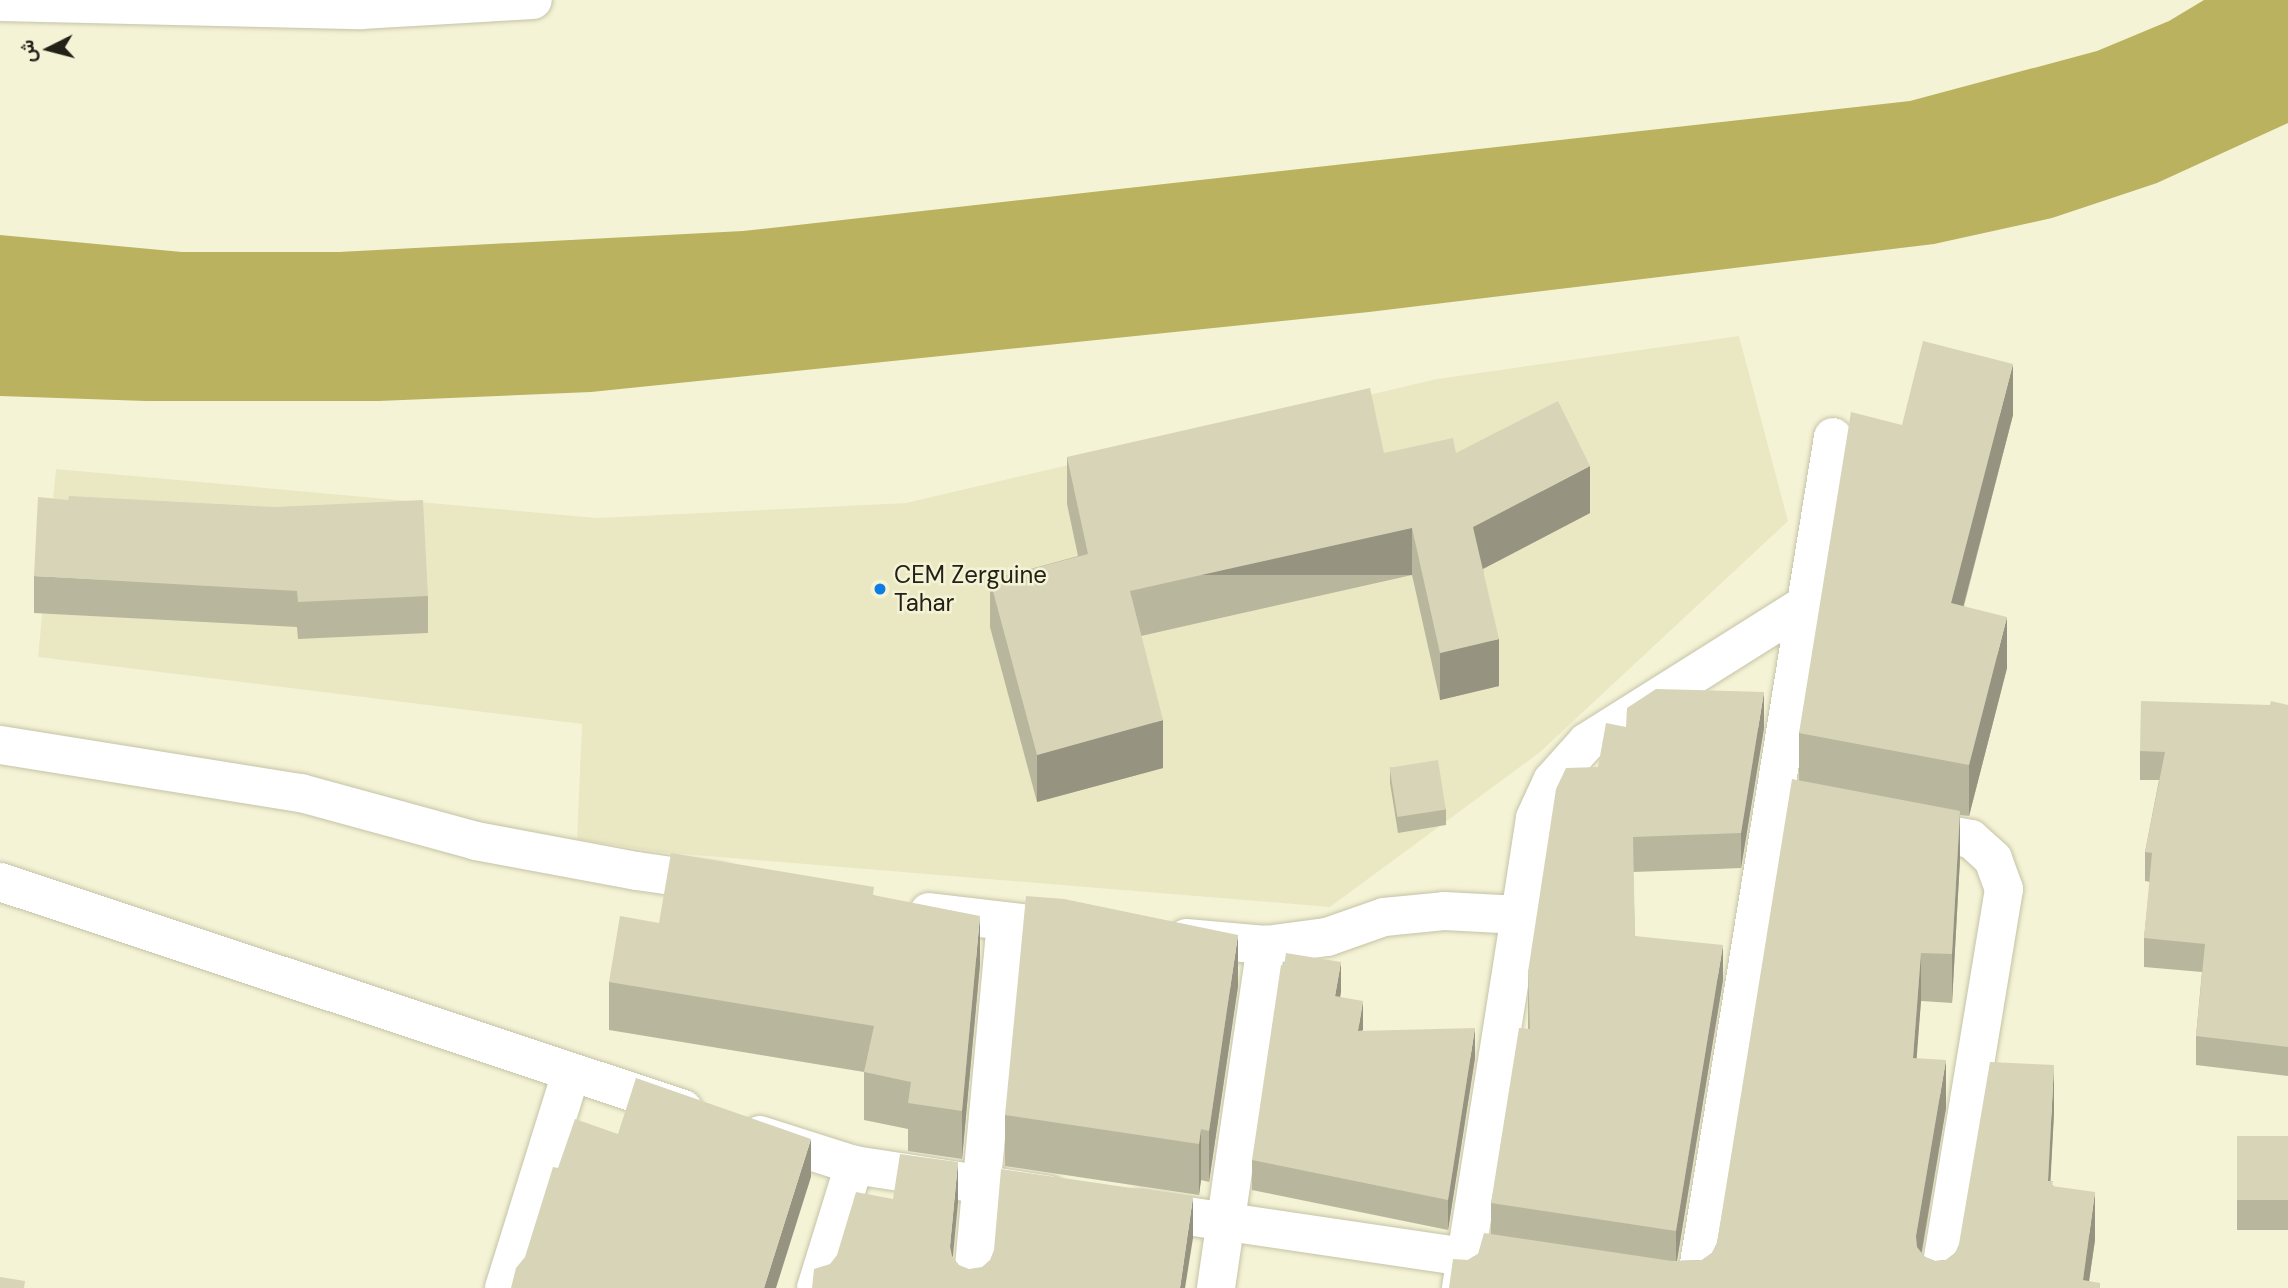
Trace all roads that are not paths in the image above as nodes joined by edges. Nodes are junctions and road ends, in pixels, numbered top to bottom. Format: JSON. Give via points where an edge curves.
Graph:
{"nodes":[{"id":1,"x":533,"y":0,"type":"edge"},
{"id":2,"x":0,"y":2,"type":"edge"},
{"id":3,"x":1833,"y":437,"type":"dead end"},
{"id":4,"x":1806,"y":604,"type":"junction"},
{"id":5,"x":0,"y":745,"type":"edge"},
{"id":6,"x":1774,"y":802,"type":"junction"},
{"id":7,"x":1813,"y":809,"type":"edge"},
{"id":8,"x":1879,"y":822,"type":"edge"},
{"id":9,"x":0,"y":881,"type":"edge"},
{"id":10,"x":760,"y":889,"type":"edge"},
{"id":11,"x":896,"y":908,"type":"edge"},
{"id":12,"x":1520,"y":915,"type":"junction"},
{"id":13,"x":1006,"y":923,"type":"junction"},
{"id":14,"x":1115,"y":933,"type":"edge"},
{"id":15,"x":1157,"y":936,"type":"edge"},
{"id":16,"x":1266,"y":945,"type":"junction"},
{"id":17,"x":571,"y":1073,"type":"junction"},
{"id":18,"x":854,"y":1165,"type":"junction"},
{"id":19,"x":979,"y":1185,"type":"junction"},
{"id":20,"x":1223,"y":1222,"type":"junction"},
{"id":21,"x":1557,"y":1271,"type":"edge"},
{"id":22,"x":1463,"y":1273,"type":"edge"},
{"id":23,"x":1677,"y":1287,"type":"edge"},
{"id":24,"x":505,"y":1288,"type":"edge"},
{"id":25,"x":817,"y":1288,"type":"edge"},
{"id":26,"x":972,"y":1288,"type":"edge"},
{"id":27,"x":1216,"y":1288,"type":"edge"},
{"id":28,"x":1938,"y":1288,"type":"edge"}],
"edges":[{"from":1,"to":2,"type":"street","via":[[361,10]]},
{"from":3,"to":4,"type":"street"},
{"from":4,"to":6,"type":"street"},
{"from":4,"to":12,"type":"street","via":[[1587,742],[1552,781],[1535,818]]},
{"from":5,"to":10,"type":"street","via":[[301,793],[476,841],[637,872]]},
{"from":6,"to":7,"type":"street"},
{"from":6,"to":23,"type":"street"},
{"from":8,"to":28,"type":"street","via":[[1971,839],[1993,859],[2004,889]]},
{"from":9,"to":17,"type":"street"},
{"from":11,"to":13,"type":"street"},
{"from":12,"to":16,"type":"street","via":[[1444,911],[1384,917],[1327,937]]},
{"from":12,"to":22,"type":"street"},
{"from":13,"to":14,"type":"street"},
{"from":13,"to":19,"type":"street"},
{"from":15,"to":16,"type":"street"},
{"from":16,"to":20,"type":"street"},
{"from":17,"to":18,"type":"street"},
{"from":17,"to":24,"type":"street"},
{"from":18,"to":19,"type":"street"},
{"from":18,"to":25,"type":"street"},
{"from":19,"to":20,"type":"street"},
{"from":19,"to":26,"type":"street"},
{"from":20,"to":22,"type":"street"},
{"from":20,"to":27,"type":"street"},
{"from":21,"to":22,"type":"street"}]}
